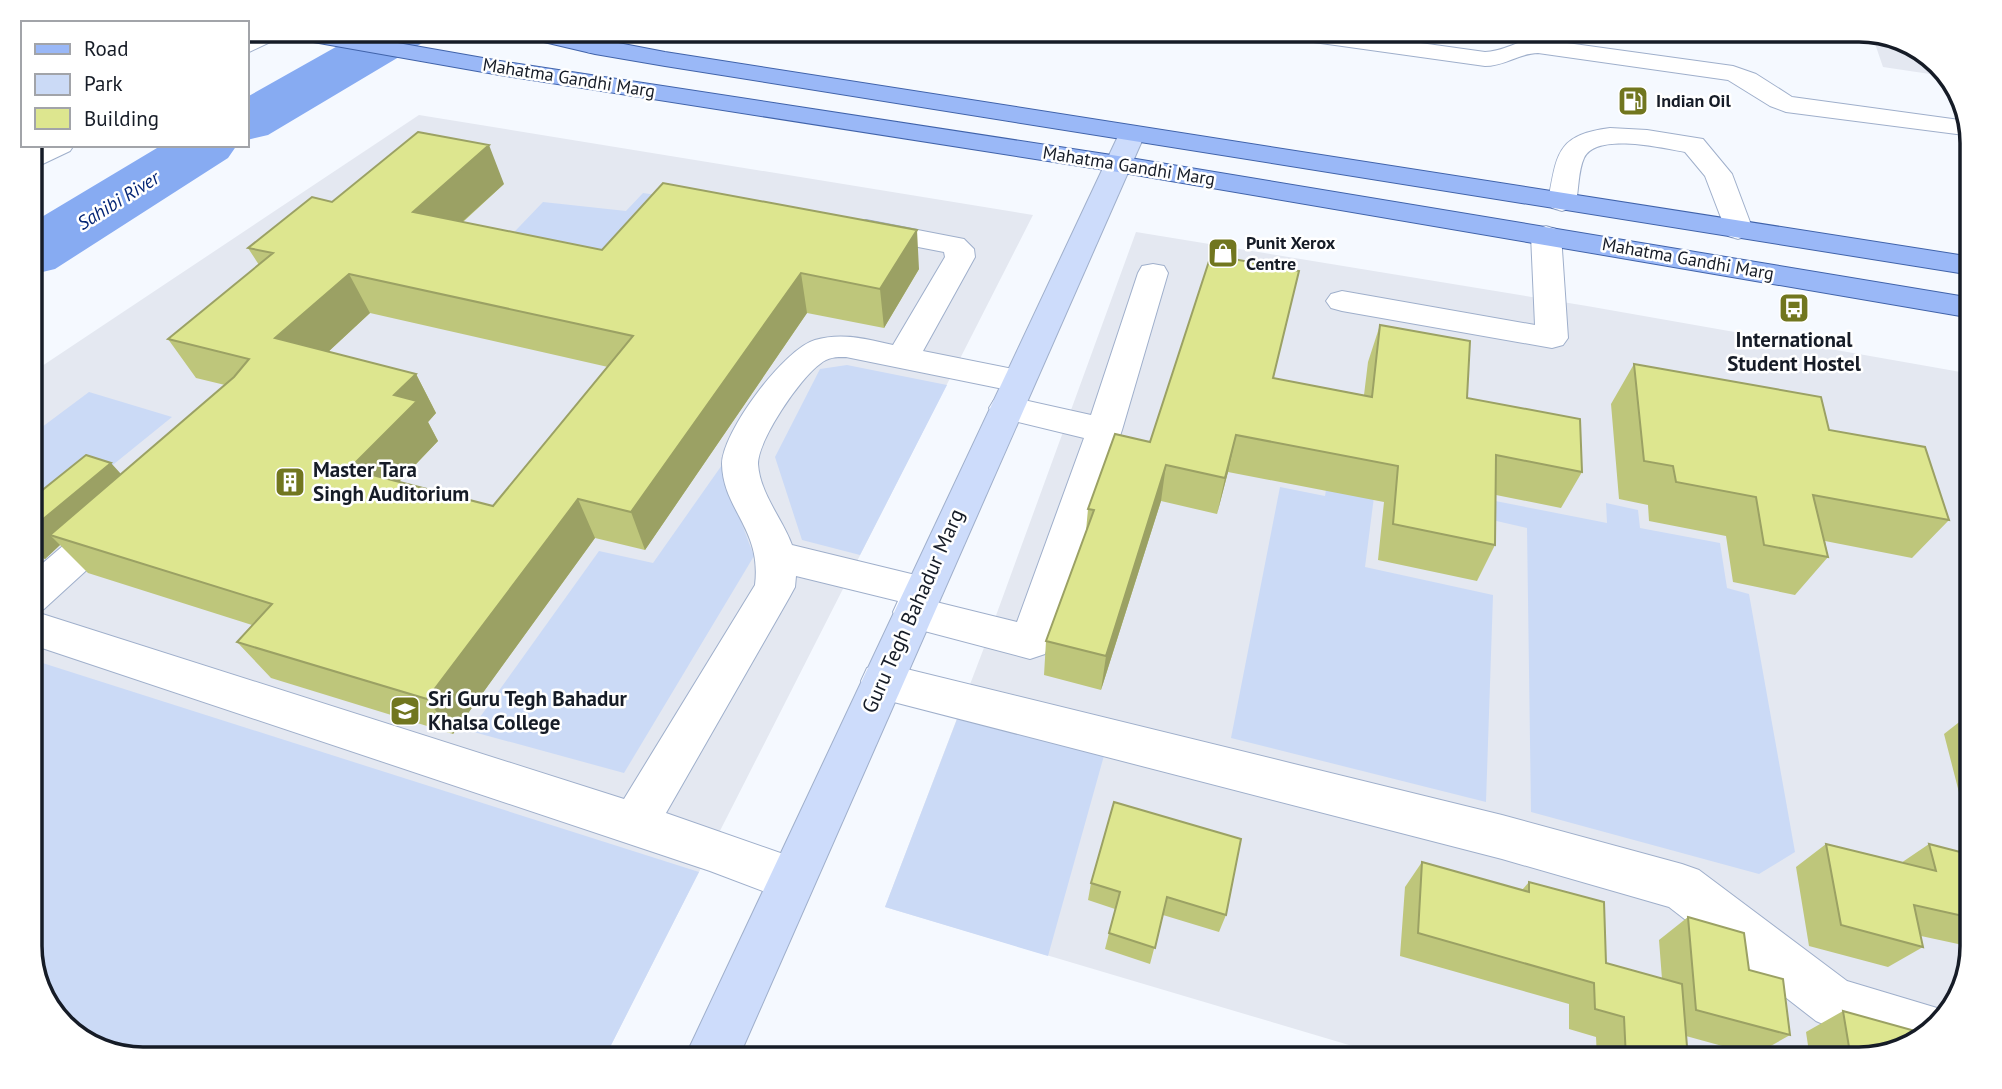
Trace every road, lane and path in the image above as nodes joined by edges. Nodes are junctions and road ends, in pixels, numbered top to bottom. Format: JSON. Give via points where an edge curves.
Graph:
{"nodes":[{"id":1,"x":350,"y":42,"type":"edge"},
{"id":2,"x":523,"y":42,"type":"edge"},
{"id":3,"x":574,"y":42,"type":"edge"},
{"id":4,"x":601,"y":42,"type":"edge"},
{"id":5,"x":1361,"y":42,"type":"edge"},
{"id":6,"x":595,"y":47,"type":"junction"},
{"id":7,"x":500,"y":68,"type":"junction"},
{"id":8,"x":1959,"y":127,"type":"edge"},
{"id":9,"x":57,"y":147,"type":"edge"},
{"id":10,"x":1125,"y":149,"type":"junction"},
{"id":11,"x":42,"y":155,"type":"edge"},
{"id":12,"x":1562,"y":202,"type":"junction"},
{"id":13,"x":835,"y":223,"type":"edge"},
{"id":14,"x":1738,"y":230,"type":"junction"},
{"id":15,"x":1546,"y":234,"type":"junction"},
{"id":16,"x":1960,"y":264,"type":"edge"},
{"id":17,"x":1153,"y":273,"type":"dead end"},
{"id":18,"x":1342,"y":301,"type":"dead end"},
{"id":19,"x":1960,"y":306,"type":"edge"},
{"id":20,"x":902,"y":358,"type":"junction"},
{"id":21,"x":1012,"y":395,"type":"junction"},
{"id":22,"x":1104,"y":430,"type":"junction"},
{"id":23,"x":134,"y":506,"type":"edge"},
{"id":24,"x":776,"y":556,"type":"junction"},
{"id":25,"x":42,"y":587,"type":"edge"},
{"id":26,"x":918,"y":601,"type":"junction"},
{"id":27,"x":42,"y":632,"type":"edge"},
{"id":28,"x":881,"y":681,"type":"junction"},
{"id":29,"x":633,"y":826,"type":"junction"},
{"id":30,"x":792,"y":879,"type":"junction"},
{"id":31,"x":1919,"y":1027,"type":"edge"},
{"id":32,"x":716,"y":1047,"type":"edge"}],
"edges":[{"from":1,"to":7,"type":"main road","name":"Mahatma Gandhi Marg"},
{"from":2,"to":7,"type":"main road"},
{"from":3,"to":6,"type":"main road","name":"Mahatma Gandhi Marg"},
{"from":4,"to":6,"type":"street"},
{"from":5,"to":8,"type":"street","via":[[1485,60],[1505,59],[1531,45],[1657,52],[1742,76],[1786,104]]},
{"from":6,"to":10,"type":"main road","name":"Mahatma Gandhi Marg"},
{"from":7,"to":10,"type":"main road","name":"Mahatma Gandhi Marg"},
{"from":9,"to":11,"type":"street"},
{"from":10,"to":12,"type":"main road","name":"Mahatma Gandhi Marg"},
{"from":10,"to":15,"type":"main road","name":"Mahatma Gandhi Marg"},
{"from":10,"to":21,"type":"street","name":"Guru Tegh Bahadur Marg"},
{"from":12,"to":14,"type":"main road","name":"Mahatma Gandhi Marg"},
{"from":12,"to":14,"type":"street","via":[[1573,153],[1586,140],[1607,135],[1694,145],[1718,174]]},
{"from":13,"to":20,"type":"street","via":[[954,245],[958,250],[960,257]]},
{"from":14,"to":16,"type":"main road","name":"Mahatma Gandhi Marg"},
{"from":15,"to":18,"type":"street","via":[[1552,338]]},
{"from":15,"to":19,"type":"main road","name":"Mahatma Gandhi Marg"},
{"from":17,"to":22,"type":"street"},
{"from":20,"to":21,"type":"street"},
{"from":20,"to":24,"type":"street","via":[[846,346],[812,352],[749,434],[742,450],[742,480]]},
{"from":21,"to":22,"type":"street"},
{"from":21,"to":26,"type":"street","name":"Guru Tegh Bahadur Marg"},
{"from":22,"to":26,"type":"street","via":[[1030,642]]},
{"from":23,"to":25,"type":"street"},
{"from":24,"to":26,"type":"street"},
{"from":24,"to":29,"type":"street","via":[[775,587]]},
{"from":26,"to":28,"type":"street","name":"Guru Tegh Bahadur Marg"},
{"from":27,"to":29,"type":"street"},
{"from":28,"to":30,"type":"street","name":"Guru Tegh Bahadur Marg"},
{"from":28,"to":31,"type":"street","via":[[1502,837],[1682,887],[1834,1003]]},
{"from":29,"to":30,"type":"street"},
{"from":30,"to":32,"type":"street","name":"Guru Tegh Bahadur Marg"}]}
